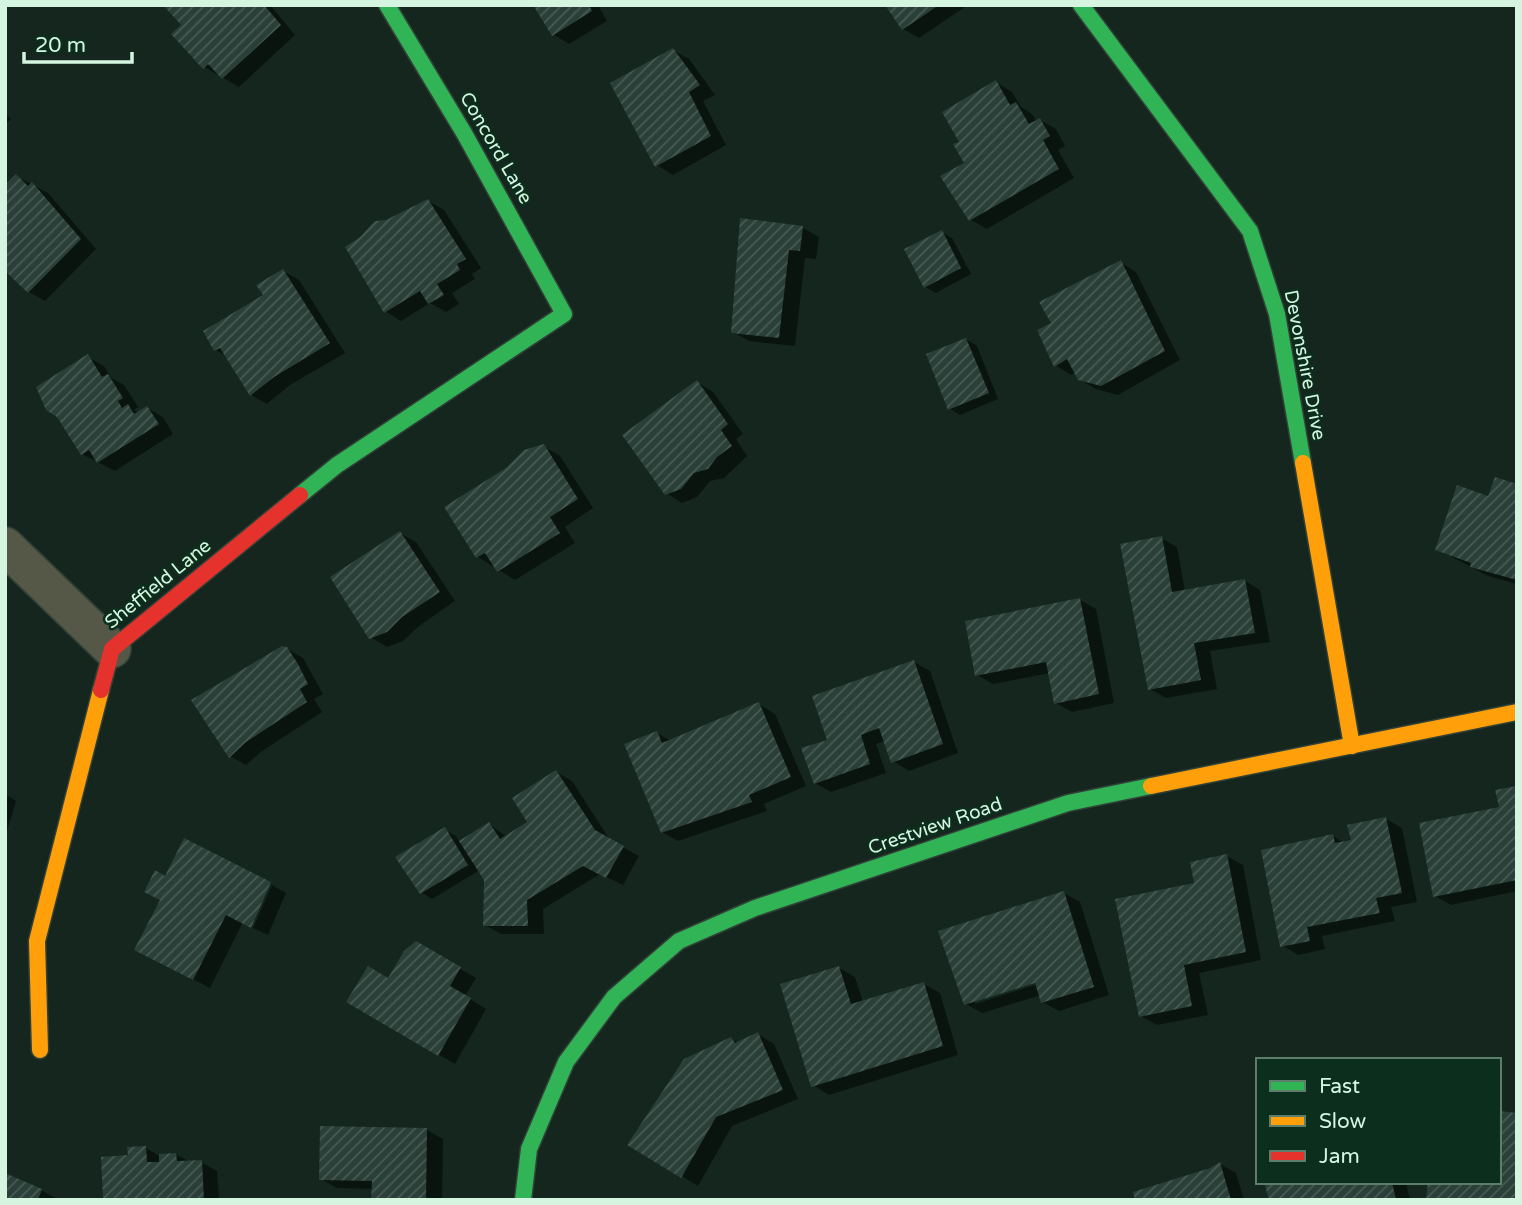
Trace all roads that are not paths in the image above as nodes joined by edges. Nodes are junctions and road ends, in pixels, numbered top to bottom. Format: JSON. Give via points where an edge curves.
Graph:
{"nodes":[{"id":1,"x":387,"y":5,"type":"edge"},
{"id":2,"x":1081,"y":5,"type":"edge"},
{"id":3,"x":564,"y":314,"type":"joint"},
{"id":4,"x":5,"y":546,"type":"edge"},
{"id":5,"x":112,"y":649,"type":"junction"},
{"id":6,"x":1517,"y":712,"type":"edge"},
{"id":7,"x":1352,"y":746,"type":"junction"},
{"id":8,"x":40,"y":1050,"type":"dead end"},
{"id":9,"x":523,"y":1200,"type":"edge"}],
"edges":[{"from":1,"to":3,"type":"street","name":"Concord Lane"},
{"from":2,"to":7,"type":"street","name":"Devonshire Drive","via":[[1250,231],[1277,314]]},
{"from":3,"to":5,"type":"street","name":"Sheffield Lane","via":[[337,465]]},
{"from":4,"to":5,"type":"street"},
{"from":5,"to":8,"type":"street","name":"Sheffield Lane","via":[[37,941]]},
{"from":6,"to":7,"type":"street","name":"Crestview Road"},
{"from":7,"to":9,"type":"street","name":"Crestview Road","via":[[1069,803],[755,908],[679,941],[614,997],[566,1062],[529,1149]]}]}
